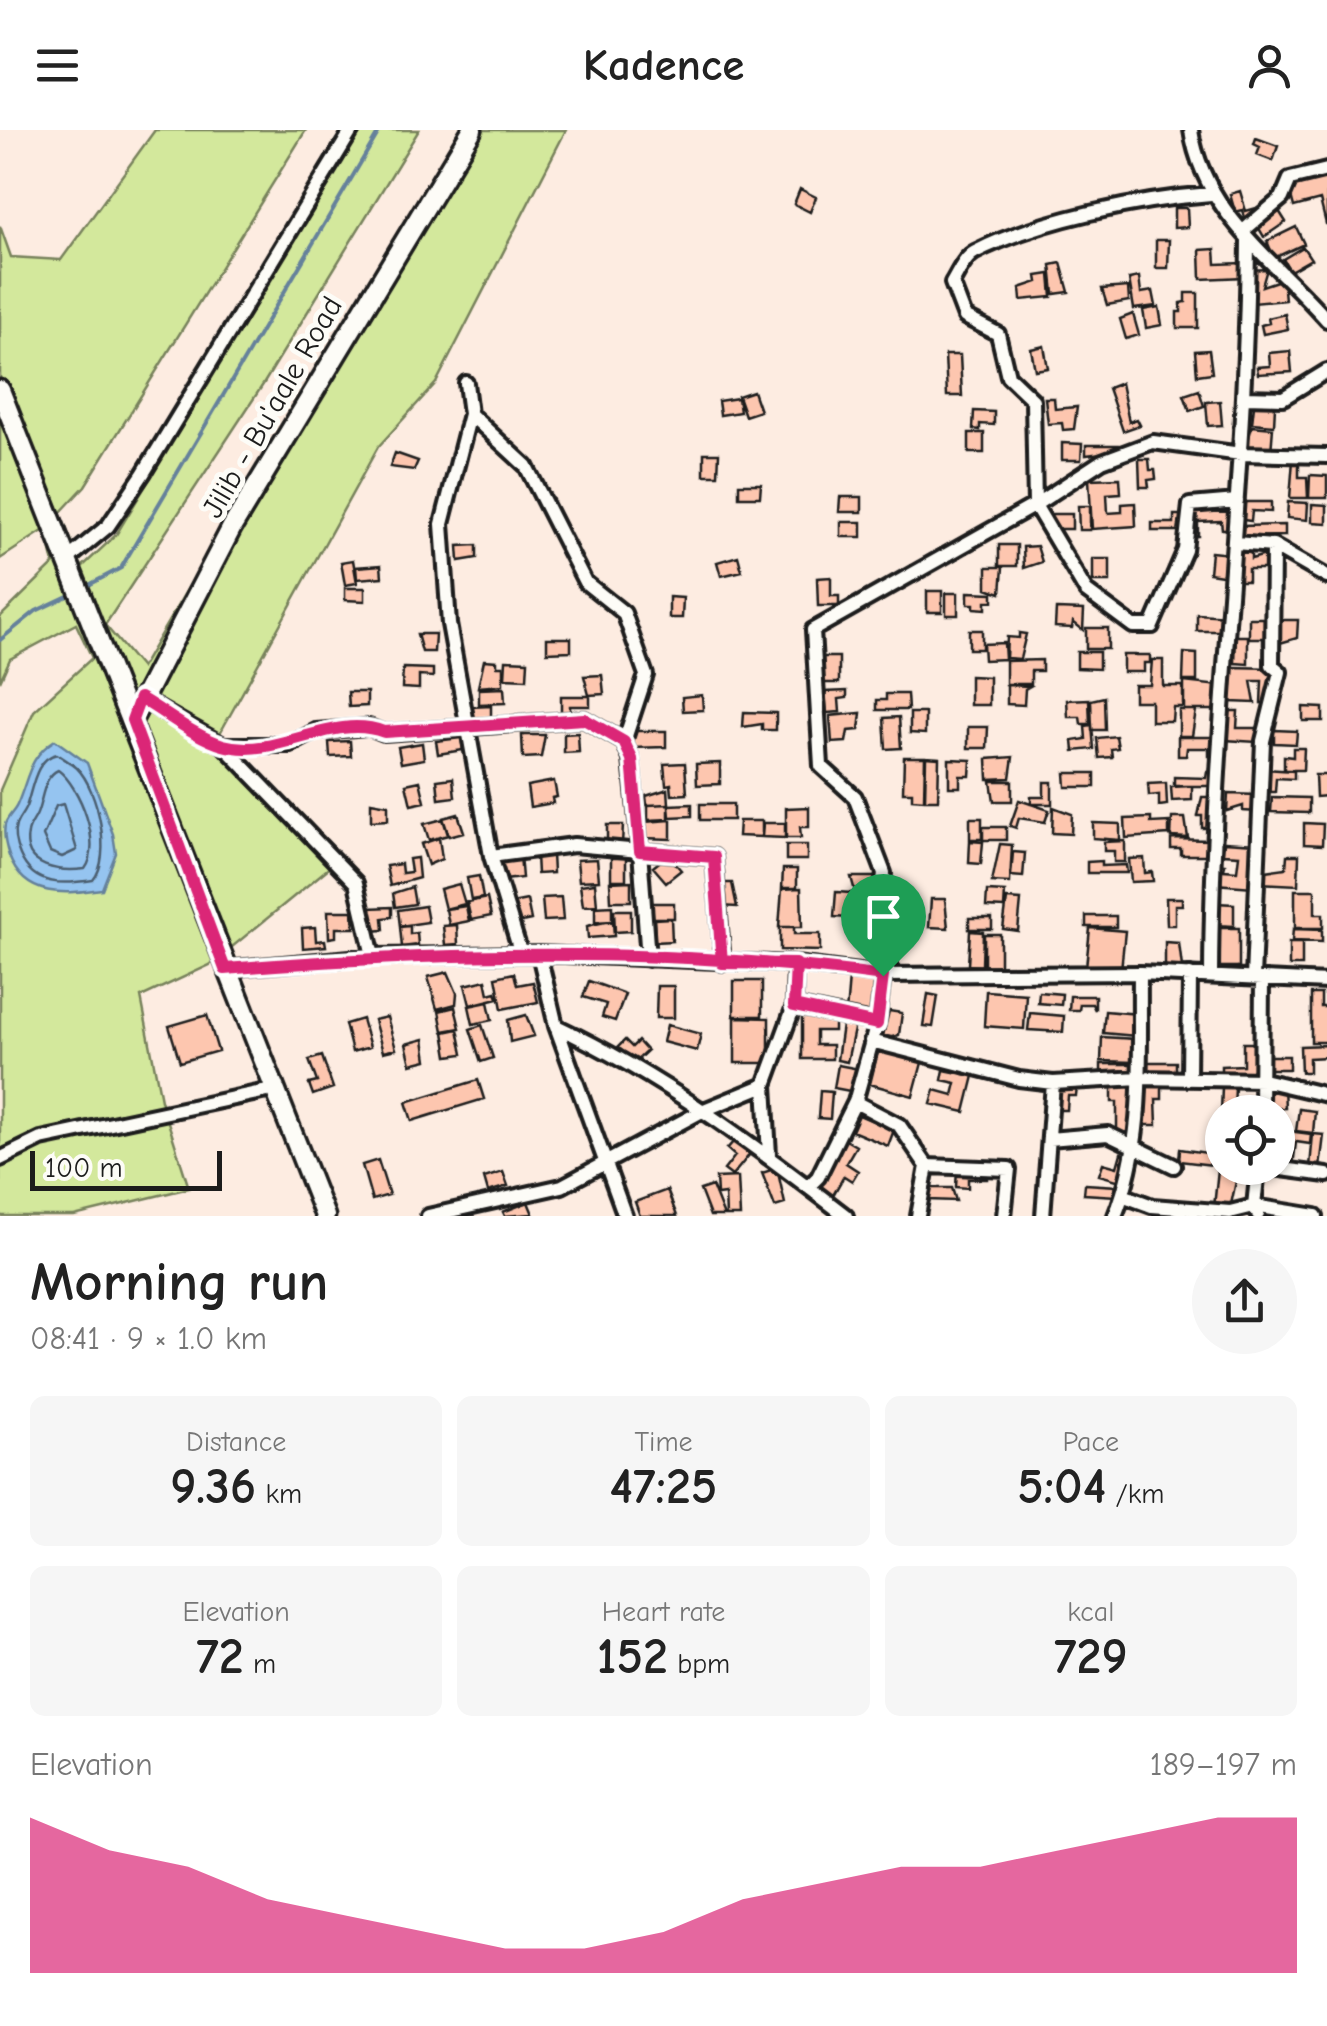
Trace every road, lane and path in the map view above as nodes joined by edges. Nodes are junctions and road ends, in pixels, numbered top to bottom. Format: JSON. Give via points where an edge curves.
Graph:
{"nodes":[{"id":1,"x":352,"y":130,"type":"edge"},
{"id":2,"x":472,"y":130,"type":"edge"},
{"id":3,"x":1191,"y":130,"type":"edge"},
{"id":4,"x":1327,"y":170,"type":"edge"},
{"id":5,"x":1211,"y":194,"type":"junction"},
{"id":6,"x":1245,"y":236,"type":"junction"},
{"id":7,"x":1327,"y":320,"type":"edge"},
{"id":8,"x":1327,"y":371,"type":"edge"},
{"id":9,"x":466,"y":383,"type":"dead end"},
{"id":10,"x":0,"y":390,"type":"edge"},
{"id":11,"x":1245,"y":397,"type":"junction"},
{"id":12,"x":470,"y":414,"type":"junction"},
{"id":13,"x":1241,"y":454,"type":"junction"},
{"id":14,"x":1327,"y":456,"type":"edge"},
{"id":15,"x":1237,"y":501,"type":"junction"},
{"id":16,"x":1035,"y":505,"type":"junction"},
{"id":17,"x":1235,"y":543,"type":"junction"},
{"id":18,"x":1273,"y":546,"type":"junction"},
{"id":19,"x":70,"y":567,"type":"junction"},
{"id":20,"x":1327,"y":577,"type":"edge"},
{"id":21,"x":140,"y":698,"type":"junction"},
{"id":22,"x":132,"y":720,"type":"junction"},
{"id":23,"x":469,"y":730,"type":"junction"},
{"id":24,"x":624,"y":742,"type":"junction"},
{"id":25,"x":223,"y":745,"type":"junction"},
{"id":26,"x":640,"y":851,"type":"junction"},
{"id":27,"x":490,"y":856,"type":"junction"},
{"id":28,"x":521,"y":954,"type":"junction"},
{"id":29,"x":539,"y":954,"type":"junction"},
{"id":30,"x":373,"y":956,"type":"junction"},
{"id":31,"x":648,"y":959,"type":"junction"},
{"id":32,"x":722,"y":963,"type":"junction"},
{"id":33,"x":796,"y":964,"type":"junction"},
{"id":34,"x":225,"y":969,"type":"junction"},
{"id":35,"x":1140,"y":973,"type":"junction"},
{"id":36,"x":883,"y":976,"type":"junction"},
{"id":37,"x":1190,"y":976,"type":"junction"},
{"id":38,"x":1211,"y":976,"type":"junction"},
{"id":39,"x":1258,"y":978,"type":"junction"},
{"id":40,"x":1327,"y":982,"type":"edge"},
{"id":41,"x":794,"y":1006,"type":"junction"},
{"id":42,"x":877,"y":1024,"type":"junction"},
{"id":43,"x":556,"y":1026,"type":"junction"},
{"id":44,"x":871,"y":1041,"type":"junction"},
{"id":45,"x":1139,"y":1078,"type":"junction"},
{"id":46,"x":1190,"y":1080,"type":"junction"},
{"id":47,"x":1262,"y":1080,"type":"junction"},
{"id":48,"x":1053,"y":1083,"type":"junction"},
{"id":49,"x":765,"y":1085,"type":"junction"},
{"id":50,"x":276,"y":1089,"type":"junction"},
{"id":51,"x":1261,"y":1095,"type":"edge"},
{"id":52,"x":1327,"y":1095,"type":"edge"},
{"id":53,"x":855,"y":1102,"type":"junction"},
{"id":54,"x":704,"y":1110,"type":"junction"},
{"id":55,"x":1049,"y":1138,"type":"junction"},
{"id":56,"x":1136,"y":1145,"type":"junction"},
{"id":57,"x":769,"y":1154,"type":"junction"},
{"id":58,"x":0,"y":1160,"type":"edge"},
{"id":59,"x":609,"y":1162,"type":"junction"},
{"id":60,"x":927,"y":1166,"type":"junction"},
{"id":61,"x":1174,"y":1166,"type":"dead end"},
{"id":62,"x":1295,"y":1171,"type":"edge"},
{"id":63,"x":1327,"y":1175,"type":"edge"},
{"id":64,"x":1257,"y":1185,"type":"edge"},
{"id":65,"x":808,"y":1187,"type":"junction"},
{"id":66,"x":1125,"y":1196,"type":"junction"},
{"id":67,"x":1256,"y":1211,"type":"edge"},
{"id":68,"x":324,"y":1216,"type":"edge"},
{"id":69,"x":428,"y":1216,"type":"edge"},
{"id":70,"x":625,"y":1216,"type":"edge"},
{"id":71,"x":846,"y":1216,"type":"edge"},
{"id":72,"x":918,"y":1216,"type":"edge"},
{"id":73,"x":1004,"y":1216,"type":"edge"},
{"id":74,"x":1043,"y":1216,"type":"edge"},
{"id":75,"x":1115,"y":1216,"type":"edge"},
{"id":76,"x":1316,"y":1216,"type":"edge"}],
"edges":[{"from":1,"to":19,"type":"street","via":[[154,458],[108,526]]},
{"from":2,"to":21,"type":"main road","name":"Jilib - Bu'aale Road","via":[[232,528]]},
{"from":3,"to":5,"type":"street"},
{"from":4,"to":6,"type":"street","via":[[1290,179],[1282,198]]},
{"from":5,"to":6,"type":"street"},
{"from":5,"to":16,"type":"street","via":[[1051,225],[971,254],[952,282],[966,318],[998,334],[1008,376],[1033,400]]},
{"from":6,"to":7,"type":"street"},
{"from":6,"to":11,"type":"street"},
{"from":8,"to":11,"type":"street","via":[[1282,398]]},
{"from":9,"to":12,"type":"street"},
{"from":10,"to":19,"type":"main road"},
{"from":11,"to":13,"type":"street"},
{"from":12,"to":23,"type":"street","via":[[442,524],[449,624]]},
{"from":12,"to":24,"type":"street","via":[[526,466],[585,582],[624,613],[646,675]]},
{"from":13,"to":14,"type":"street"},
{"from":13,"to":15,"type":"street"},
{"from":13,"to":16,"type":"street","via":[[1153,442],[1102,461]]},
{"from":15,"to":16,"type":"street","via":[[1190,505],[1184,550],[1152,626],[1133,626],[1086,591]]},
{"from":15,"to":17,"type":"street"},
{"from":16,"to":36,"type":"street","via":[[813,630],[821,766],[854,798],[884,873],[874,956]]},
{"from":17,"to":18,"type":"street"},
{"from":17,"to":38,"type":"street"},
{"from":18,"to":20,"type":"street"},
{"from":18,"to":39,"type":"street","via":[[1272,664],[1280,672],[1263,741]]},
{"from":19,"to":22,"type":"main road"},
{"from":21,"to":22,"type":"main road","name":"Jilib - Bu'aale Road"},
{"from":21,"to":25,"type":"street"},
{"from":22,"to":34,"type":"main road"},
{"from":23,"to":24,"type":"street","via":[[584,719]]},
{"from":23,"to":25,"type":"street","via":[[384,732],[369,726],[316,732],[290,745]]},
{"from":23,"to":27,"type":"street"},
{"from":24,"to":26,"type":"street","via":[[632,759]]},
{"from":25,"to":30,"type":"street","via":[[356,884]]},
{"from":26,"to":27,"type":"street","via":[[574,844]]},
{"from":26,"to":31,"type":"street"},
{"from":26,"to":32,"type":"street","via":[[714,857]]},
{"from":27,"to":28,"type":"street"},
{"from":28,"to":29,"type":"street"},
{"from":28,"to":30,"type":"street"},
{"from":29,"to":31,"type":"street"},
{"from":29,"to":43,"type":"street"},
{"from":30,"to":34,"type":"street"},
{"from":31,"to":32,"type":"street"},
{"from":32,"to":33,"type":"street"},
{"from":33,"to":36,"type":"street"},
{"from":33,"to":41,"type":"street"},
{"from":34,"to":50,"type":"main road"},
{"from":35,"to":36,"type":"street"},
{"from":35,"to":37,"type":"street"},
{"from":35,"to":45,"type":"street"},
{"from":36,"to":42,"type":"street"},
{"from":37,"to":38,"type":"street"},
{"from":37,"to":46,"type":"street"},
{"from":38,"to":39,"type":"street"},
{"from":39,"to":40,"type":"street"},
{"from":39,"to":47,"type":"street"},
{"from":41,"to":42,"type":"street"},
{"from":41,"to":49,"type":"street"},
{"from":42,"to":44,"type":"street"},
{"from":43,"to":54,"type":"street"},
{"from":43,"to":59,"type":"street"},
{"from":44,"to":48,"type":"street"},
{"from":44,"to":53,"type":"street"},
{"from":45,"to":46,"type":"street"},
{"from":45,"to":48,"type":"street"},
{"from":45,"to":56,"type":"street"},
{"from":46,"to":47,"type":"street"},
{"from":47,"to":51,"type":"street"},
{"from":47,"to":52,"type":"street"},
{"from":48,"to":55,"type":"street"},
{"from":49,"to":54,"type":"street"},
{"from":49,"to":57,"type":"street"},
{"from":50,"to":58,"type":"street","via":[[41,1139]]},
{"from":50,"to":68,"type":"main road"},
{"from":53,"to":60,"type":"street","via":[[899,1124]]},
{"from":53,"to":65,"type":"street"},
{"from":54,"to":57,"type":"street"},
{"from":54,"to":59,"type":"street"},
{"from":55,"to":56,"type":"street","via":[[1108,1134]]},
{"from":55,"to":74,"type":"street"},
{"from":56,"to":61,"type":"street"},
{"from":56,"to":66,"type":"street"},
{"from":57,"to":65,"type":"street"},
{"from":59,"to":69,"type":"street","via":[[562,1186]]},
{"from":59,"to":70,"type":"street"},
{"from":60,"to":72,"type":"street"},
{"from":60,"to":73,"type":"street","via":[[1008,1168]]},
{"from":62,"to":63,"type":"street"},
{"from":64,"to":67,"type":"street"},
{"from":65,"to":71,"type":"street"},
{"from":66,"to":67,"type":"street","via":[[1152,1206]]},
{"from":66,"to":75,"type":"street"},
{"from":67,"to":76,"type":"street"}]}
